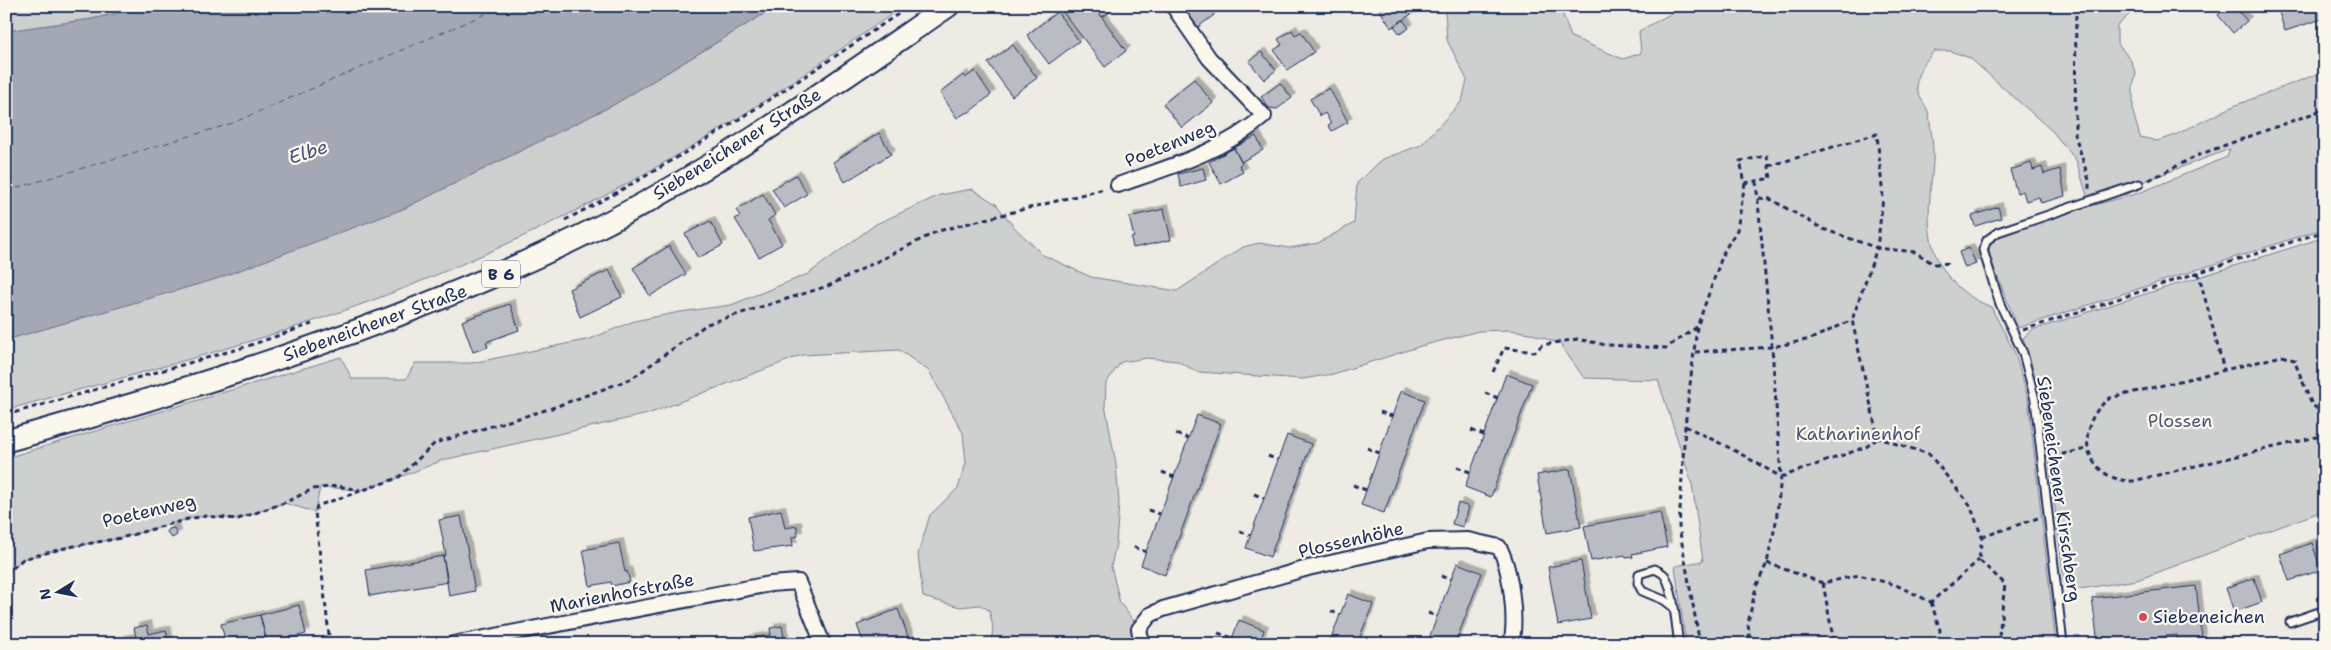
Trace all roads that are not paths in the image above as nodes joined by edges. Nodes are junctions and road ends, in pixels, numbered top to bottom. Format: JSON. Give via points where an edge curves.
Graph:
{"nodes":[{"id":1,"x":948,"y":6,"type":"edge"},
{"id":2,"x":1173,"y":6,"type":"edge"},
{"id":3,"x":2139,"y":184,"type":"road end"},
{"id":4,"x":1118,"y":185,"type":"road end"},
{"id":5,"x":6,"y":441,"type":"edge"},
{"id":6,"x":1673,"y":607,"type":"junction"},
{"id":7,"x":2325,"y":610,"type":"edge"},
{"id":8,"x":2290,"y":622,"type":"dead end"},
{"id":9,"x":453,"y":644,"type":"edge"},
{"id":10,"x":822,"y":644,"type":"edge"},
{"id":11,"x":1142,"y":644,"type":"edge"},
{"id":12,"x":1511,"y":644,"type":"edge"},
{"id":13,"x":1679,"y":644,"type":"edge"},
{"id":14,"x":2063,"y":644,"type":"edge"}],
"edges":[{"from":1,"to":5,"type":"main road","name":"Siebeneichener Straße","number":"B 6","via":[[684,180],[595,229],[485,282],[258,366]]},
{"from":2,"to":4,"type":"street","name":"Poetenweg","via":[[1209,58],[1264,116],[1246,132],[1188,161]]},
{"from":3,"to":14,"type":"lane","name":"Siebeneichener Kirschberg","via":[[1998,232],[1987,240],[1982,250],[2029,374],[2035,400]]},
{"from":6,"to":6,"type":"lane","via":[[1642,591],[1638,583],[1639,574],[1655,569],[1664,576]]},
{"from":6,"to":13,"type":"lane"},
{"from":7,"to":8,"type":"lane"},
{"from":9,"to":10,"type":"street","name":"Marienhofstraße","via":[[770,584],[798,582]]},
{"from":11,"to":12,"type":"street","name":"Plossenhöhe","via":[[1139,629],[1150,615],[1163,609],[1381,550],[1428,541],[1468,540],[1499,547],[1506,560],[1514,626]]}]}
